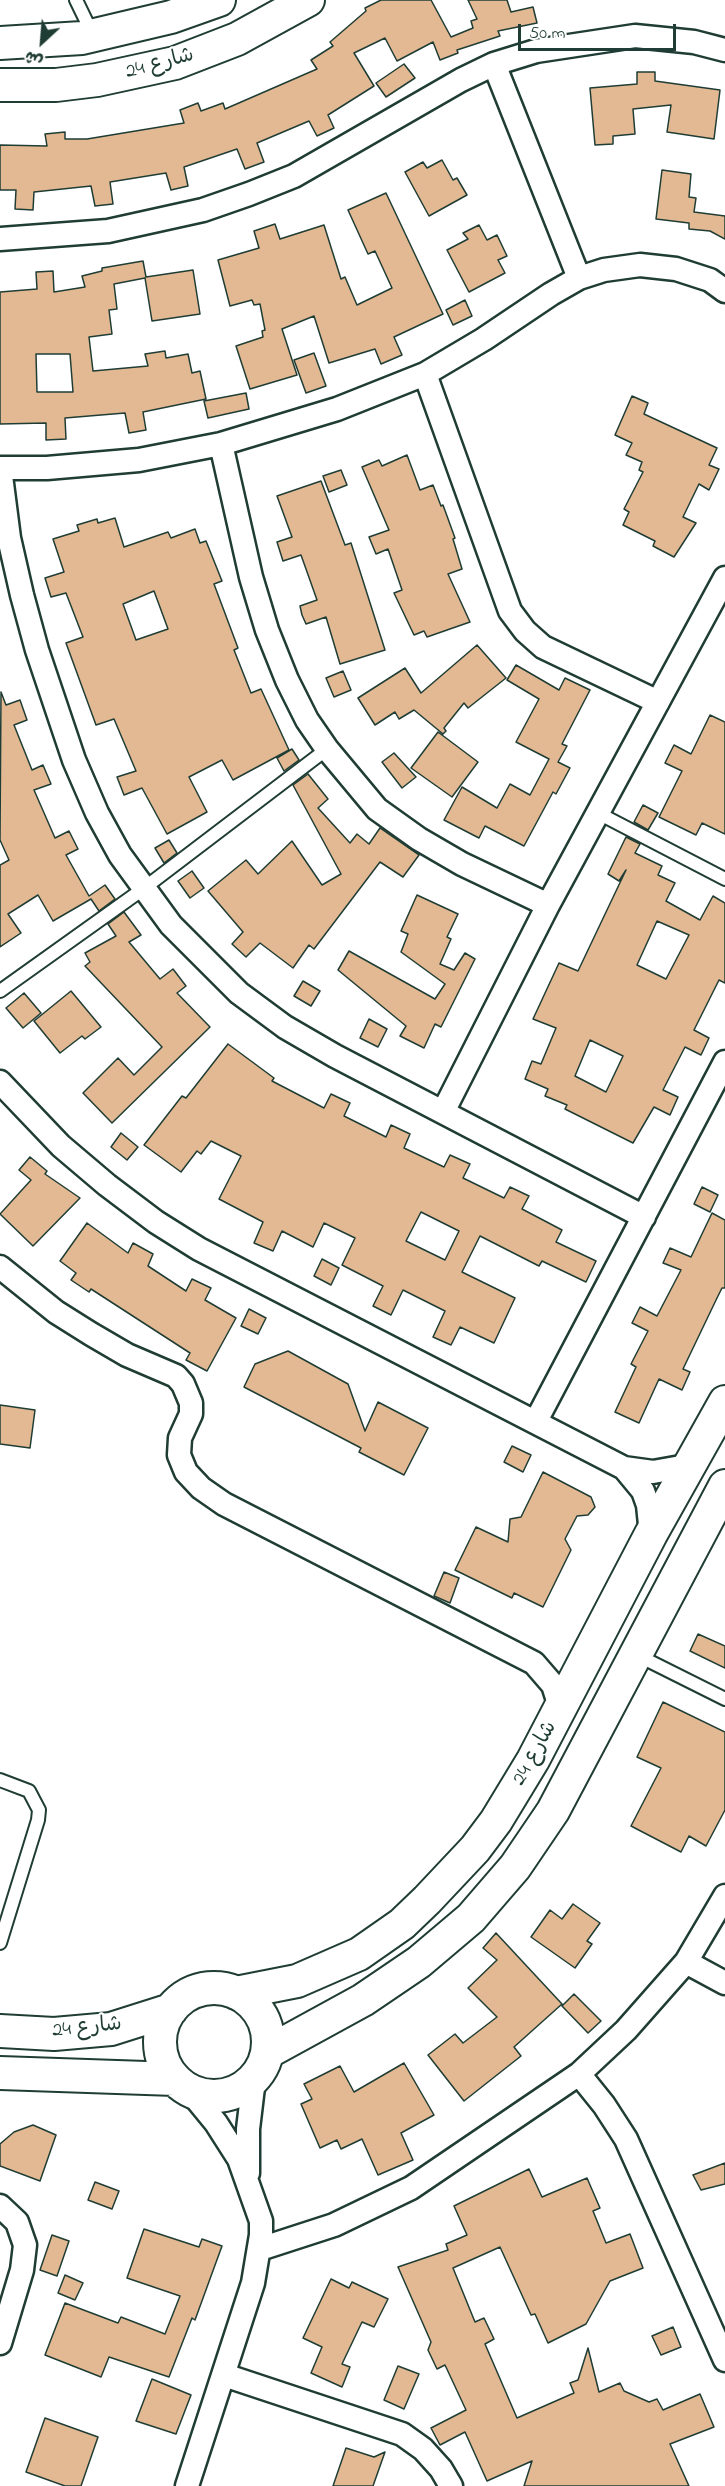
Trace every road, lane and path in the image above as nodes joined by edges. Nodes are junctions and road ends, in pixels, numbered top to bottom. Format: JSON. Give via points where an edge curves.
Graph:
{"nodes":[{"id":1,"x":76,"y":0,"type":"edge"},
{"id":2,"x":219,"y":0,"type":"edge"},
{"id":3,"x":308,"y":0,"type":"edge"},
{"id":4,"x":174,"y":9,"type":"edge"},
{"id":5,"x":94,"y":36,"type":"junction"},
{"id":6,"x":0,"y":43,"type":"edge"},
{"id":7,"x":725,"y":50,"type":"edge"},
{"id":8,"x":494,"y":64,"type":"junction"},
{"id":9,"x":0,"y":85,"type":"edge"},
{"id":10,"x":0,"y":239,"type":"edge"},
{"id":11,"x":579,"y":278,"type":"junction"},
{"id":12,"x":725,"y":291,"type":"edge"},
{"id":13,"x":425,"y":374,"type":"junction"},
{"id":14,"x":221,"y":444,"type":"junction"},
{"id":15,"x":725,"y":578,"type":"edge"},
{"id":16,"x":658,"y":702,"type":"junction"},
{"id":17,"x":327,"y":749,"type":"junction"},
{"id":18,"x":598,"y":813,"type":"junction"},
{"id":19,"x":725,"y":879,"type":"edge"},
{"id":20,"x":143,"y":889,"type":"junction"},
{"id":21,"x":548,"y":905,"type":"junction"},
{"id":22,"x":0,"y":991,"type":"edge"},
{"id":23,"x":725,"y":1062,"type":"edge"},
{"id":24,"x":0,"y":1082,"type":"edge"},
{"id":25,"x":443,"y":1112,"type":"junction"},
{"id":26,"x":644,"y":1217,"type":"junction"},
{"id":27,"x":0,"y":1267,"type":"edge"},
{"id":28,"x":725,"y":1402,"type":"edge"},
{"id":29,"x":536,"y":1421,"type":"junction"},
{"id":30,"x":694,"y":1461,"type":"junction"},
{"id":31,"x":624,"y":1468,"type":"junction"},
{"id":32,"x":725,"y":1486,"type":"edge"},
{"id":33,"x":651,"y":1534,"type":"junction"},
{"id":34,"x":636,"y":1654,"type":"junction"},
{"id":35,"x":725,"y":1699,"type":"edge"},
{"id":36,"x":561,"y":1710,"type":"junction"},
{"id":37,"x":4,"y":1784,"type":"edge"},
{"id":38,"x":725,"y":1896,"type":"edge"},
{"id":39,"x":0,"y":1942,"type":"edge"},
{"id":40,"x":686,"y":1962,"type":"junction"},
{"id":41,"x":725,"y":1983,"type":"edge"},
{"id":42,"x":236,"y":1993,"type":"junction"},
{"id":43,"x":171,"y":2010,"type":"junction"},
{"id":44,"x":0,"y":2031,"type":"edge"},
{"id":45,"x":261,"y":2066,"type":"junction"},
{"id":46,"x":0,"y":2073,"type":"edge"},
{"id":47,"x":579,"y":2074,"type":"junction"},
{"id":48,"x":182,"y":2084,"type":"junction"},
{"id":49,"x":249,"y":2181,"type":"junction"},
{"id":50,"x":0,"y":2206,"type":"edge"},
{"id":51,"x":261,"y":2249,"type":"junction"},
{"id":52,"x":0,"y":2343,"type":"edge"},
{"id":53,"x":725,"y":2360,"type":"edge"},
{"id":54,"x":224,"y":2375,"type":"junction"},
{"id":55,"x":187,"y":2486,"type":"edge"},
{"id":56,"x":451,"y":2486,"type":"edge"}],
"edges":[{"from":1,"to":5,"type":"lane"},
{"from":2,"to":4,"type":"street","name":"شارع 24"},
{"from":3,"to":9,"type":"street","name":"شارع 24","via":[[237,39],[175,63],[97,80]]},
{"from":4,"to":5,"type":"street","name":"شارع 24"},
{"from":5,"to":6,"type":"street","name":"شارع 24"},
{"from":7,"to":8,"type":"street","via":[[694,42],[635,36],[548,49]]},
{"from":8,"to":10,"type":"street","via":[[294,176],[249,194],[203,210],[128,227]]},
{"from":8,"to":11,"type":"street"},
{"from":11,"to":12,"type":"street","via":[[640,265],[676,269],[710,280]]},
{"from":11,"to":13,"type":"street"},
{"from":13,"to":14,"type":"street","via":[[337,409]]},
{"from":13,"to":16,"type":"street","via":[[510,611],[543,647]]},
{"from":14,"to":17,"type":"street","via":[[250,577],[267,630],[307,720]]},
{"from":14,"to":20,"type":"street","via":[[139,460],[0,468],[12,550],[55,705],[97,813]]},
{"from":15,"to":16,"type":"street"},
{"from":16,"to":18,"type":"street"},
{"from":17,"to":20,"type":"lane"},
{"from":17,"to":21,"type":"street","via":[[377,809],[402,827],[462,864]]},
{"from":18,"to":19,"type":"lane"},
{"from":18,"to":21,"type":"street"},
{"from":20,"to":22,"type":"lane"},
{"from":20,"to":25,"type":"street","via":[[197,954],[239,993],[285,1027]]},
{"from":21,"to":25,"type":"street"},
{"from":23,"to":26,"type":"street"},
{"from":24,"to":29,"type":"street","via":[[61,1146],[107,1185],[199,1250]]},
{"from":25,"to":26,"type":"street"},
{"from":26,"to":29,"type":"street"},
{"from":27,"to":36,"type":"street","via":[[56,1312],[91,1334],[176,1376],[191,1403],[179,1455],[186,1472],[201,1488],[224,1504],[534,1663],[553,1685]]},
{"from":28,"to":30,"type":"street","name":"شارع 24"},
{"from":29,"to":31,"type":"street"},
{"from":30,"to":31,"type":"street","via":[[667,1471]]},
{"from":30,"to":33,"type":"street","name":"شارع 24"},
{"from":31,"to":33,"type":"street","via":[[639,1485],[648,1505]]},
{"from":32,"to":34,"type":"street","name":"شارع 24"},
{"from":33,"to":36,"type":"street","name":"شارع 24"},
{"from":34,"to":35,"type":"lane"},
{"from":34,"to":45,"type":"street","name":"شارع 24","via":[[553,1811],[494,1893],[445,1941],[392,1981]]},
{"from":36,"to":42,"type":"street","name":"شارع 24","via":[[489,1830],[452,1875],[402,1924],[359,1954],[316,1974]]},
{"from":37,"to":39,"type":"lane","via":[[29,1791],[36,1800],[39,1820]]},
{"from":38,"to":40,"type":"street"},
{"from":40,"to":41,"type":"street"},
{"from":40,"to":47,"type":"street","via":[[626,2030]]},
{"from":42,"to":43,"type":"street","via":[[219,1988],[201,1990],[184,1997]]},
{"from":42,"to":45,"type":"street","via":[[249,2000],[266,2024]]},
{"from":43,"to":44,"type":"street","name":"شارع 24","via":[[111,2029],[54,2034]]},
{"from":43,"to":48,"type":"street","via":[[164,2022],[161,2044],[166,2066]]},
{"from":45,"to":48,"type":"street","via":[[240,2090],[223,2096],[206,2096]]},
{"from":45,"to":49,"type":"street","via":[[248,2129]]},
{"from":46,"to":48,"type":"street","name":"شارع 24"},
{"from":47,"to":51,"type":"street","via":[[411,2188],[334,2225]]},
{"from":47,"to":53,"type":"street","via":[[626,2139]]},
{"from":48,"to":49,"type":"street","via":[[228,2140]]},
{"from":49,"to":51,"type":"street","via":[[261,2221]]},
{"from":50,"to":52,"type":"street","via":[[17,2222],[25,2245],[22,2270]]},
{"from":51,"to":54,"type":"street"},
{"from":54,"to":55,"type":"street"},
{"from":54,"to":56,"type":"street","via":[[402,2434],[423,2449]]}]}
